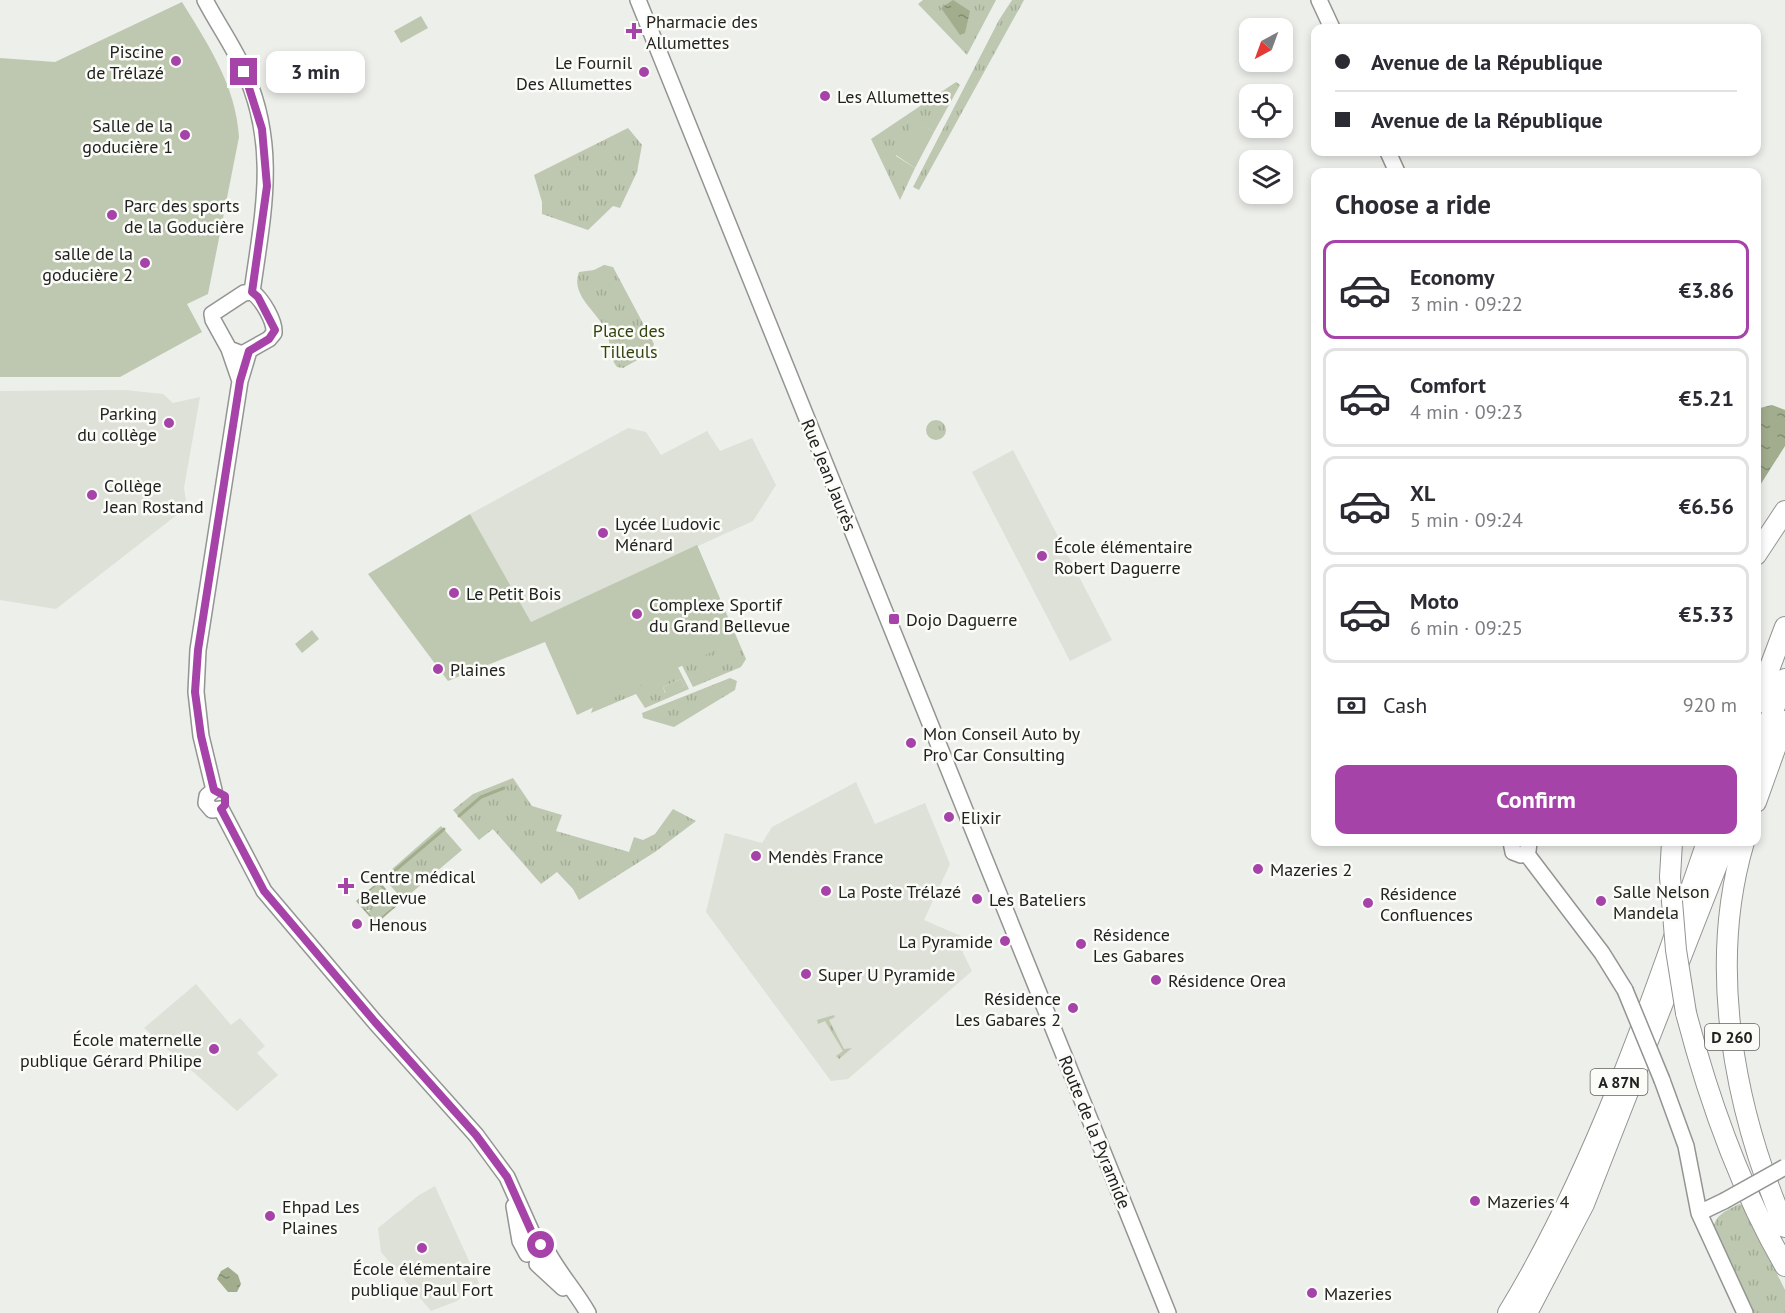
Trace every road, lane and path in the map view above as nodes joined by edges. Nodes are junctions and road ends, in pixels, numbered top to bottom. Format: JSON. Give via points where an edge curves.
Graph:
{"nodes":[{"id":1,"x":205,"y":0,"type":"edge"},
{"id":2,"x":638,"y":0,"type":"edge"},
{"id":3,"x":1319,"y":0,"type":"edge"},
{"id":4,"x":1330,"y":24,"type":"edge"},
{"id":5,"x":252,"y":292,"type":"junction"},
{"id":6,"x":229,"y":349,"type":"junction"},
{"id":7,"x":249,"y":351,"type":"junction"},
{"id":8,"x":240,"y":381,"type":"junction"},
{"id":9,"x":1785,"y":511,"type":"edge"},
{"id":10,"x":1761,"y":547,"type":"edge"},
{"id":11,"x":1785,"y":627,"type":"edge"},
{"id":12,"x":1785,"y":679,"type":"edge"},
{"id":13,"x":1761,"y":691,"type":"edge"},
{"id":14,"x":1785,"y":721,"type":"edge"},
{"id":15,"x":1761,"y":744,"type":"edge"},
{"id":16,"x":1761,"y":788,"type":"edge"},
{"id":17,"x":1512,"y":846,"type":"edge"},
{"id":18,"x":1671,"y":846,"type":"edge"},
{"id":19,"x":1706,"y":846,"type":"edge"},
{"id":20,"x":1724,"y":846,"type":"edge"},
{"id":21,"x":1743,"y":846,"type":"edge"},
{"id":22,"x":1528,"y":847,"type":"edge"},
{"id":23,"x":1023,"y":950,"type":"joint"},
{"id":24,"x":1785,"y":1167,"type":"edge"},
{"id":25,"x":1699,"y":1213,"type":"junction"},
{"id":26,"x":1785,"y":1227,"type":"edge"},
{"id":27,"x":537,"y":1254,"type":"junction"},
{"id":28,"x":1785,"y":1266,"type":"edge"},
{"id":29,"x":578,"y":1313,"type":"edge"},
{"id":30,"x":588,"y":1313,"type":"edge"},
{"id":31,"x":1168,"y":1313,"type":"edge"},
{"id":32,"x":1508,"y":1313,"type":"edge"},
{"id":33,"x":1527,"y":1313,"type":"edge"},
{"id":34,"x":1745,"y":1313,"type":"edge"}],
"edges":[{"from":1,"to":5,"type":"street","via":[[243,68],[262,129],[267,186]]},
{"from":2,"to":23,"type":"street","name":"Rue Jean Jaurès"},
{"from":3,"to":4,"type":"street"},
{"from":5,"to":6,"type":"street","via":[[212,314]]},
{"from":5,"to":7,"type":"street","via":[[275,330],[269,339]]},
{"from":6,"to":7,"type":"street","via":[[238,354]]},
{"from":6,"to":8,"type":"street"},
{"from":7,"to":8,"type":"street"},
{"from":8,"to":27,"type":"street","via":[[198,650],[195,692],[214,790],[206,803],[212,810],[221,809],[264,891],[476,1135],[507,1177]]},
{"from":9,"to":10,"type":"highway"},
{"from":11,"to":13,"type":"highway"},
{"from":12,"to":15,"type":"highway"},
{"from":14,"to":16,"type":"highway"},
{"from":17,"to":22,"type":"street","via":[[1513,852],[1521,855]]},
{"from":18,"to":28,"type":"highway","number":"D 260","bridge":true,"via":[[1676,950],[1697,1055],[1758,1216]]},
{"from":19,"to":32,"type":"highway","number":"A 87N","via":[[1605,1118],[1547,1245]]},
{"from":20,"to":33,"type":"highway","number":"A 87N","via":[[1584,1204]]},
{"from":21,"to":26,"type":"highway","number":"D 260","via":[[1735,872],[1728,959],[1734,1051],[1752,1141]]},
{"from":22,"to":25,"type":"street","bridge":true,"via":[[1625,990],[1686,1146]]},
{"from":23,"to":31,"type":"street","name":"Route de la Pyramide"},
{"from":24,"to":25,"type":"street","bridge":true},
{"from":25,"to":34,"type":"street"},
{"from":27,"to":29,"type":"street"},
{"from":27,"to":30,"type":"street","via":[[570,1282]]}]}
